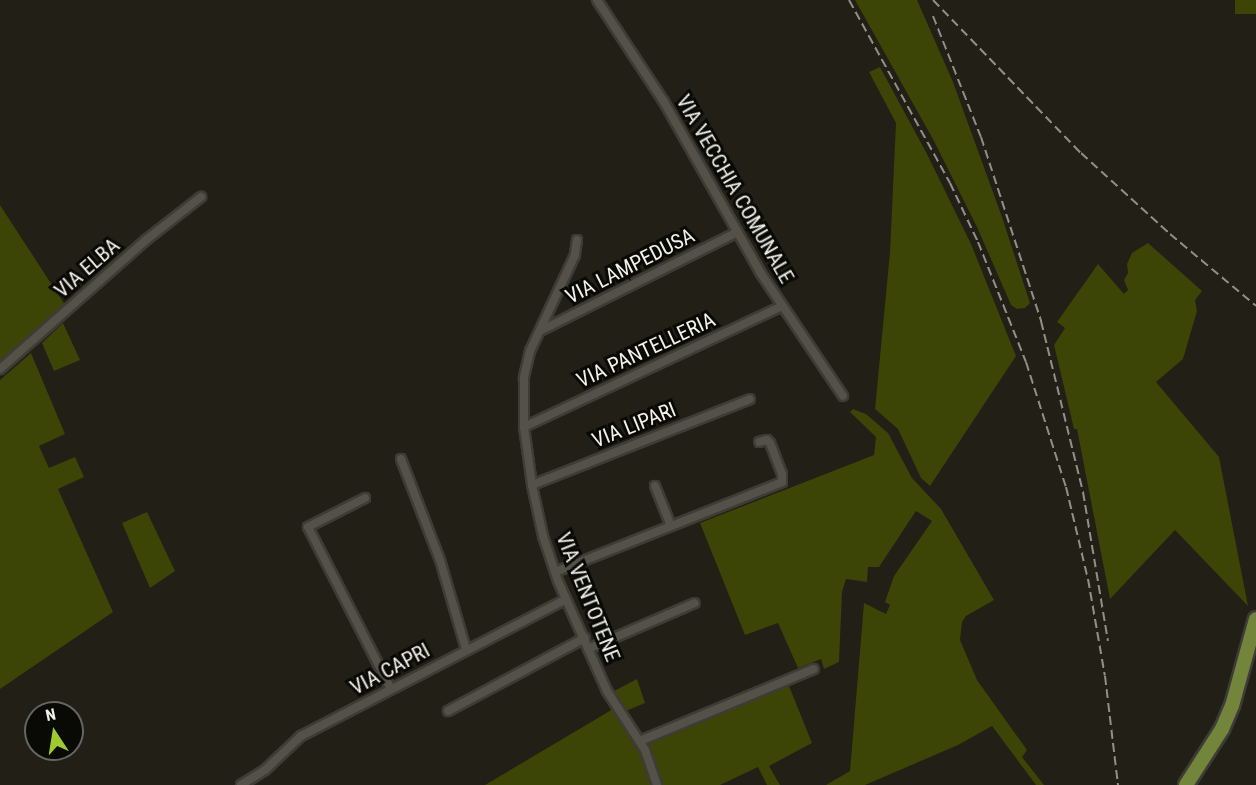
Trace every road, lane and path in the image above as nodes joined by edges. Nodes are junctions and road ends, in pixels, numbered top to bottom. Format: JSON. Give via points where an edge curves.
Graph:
{"nodes":[{"id":1,"x":597,"y":0,"type":"edge"},
{"id":2,"x":201,"y":197,"type":"dead end"},
{"id":3,"x":736,"y":232,"type":"junction"},
{"id":4,"x":577,"y":240,"type":"dead end"},
{"id":5,"x":782,"y":306,"type":"junction"},
{"id":6,"x":540,"y":331,"type":"junction"},
{"id":7,"x":0,"y":369,"type":"edge"},
{"id":8,"x":843,"y":396,"type":"dead end"},
{"id":9,"x":750,"y":399,"type":"dead end"},
{"id":10,"x":524,"y":427,"type":"junction"},
{"id":11,"x":759,"y":442,"type":"dead end"},
{"id":12,"x":401,"y":459,"type":"dead end"},
{"id":13,"x":532,"y":485,"type":"junction"},
{"id":14,"x":655,"y":486,"type":"dead end"},
{"id":15,"x":365,"y":498,"type":"dead end"},
{"id":16,"x":671,"y":526,"type":"junction"},
{"id":17,"x":555,"y":572,"type":"junction"},
{"id":18,"x":566,"y":599,"type":"junction"},
{"id":19,"x":695,"y":603,"type":"dead end"},
{"id":20,"x":1256,"y":619,"type":"edge"},
{"id":21,"x":585,"y":638,"type":"junction"},
{"id":22,"x":466,"y":649,"type":"junction"},
{"id":23,"x":588,"y":649,"type":"junction"},
{"id":24,"x":814,"y":669,"type":"dead end"},
{"id":25,"x":391,"y":688,"type":"junction"},
{"id":26,"x":448,"y":711,"type":"dead end"},
{"id":27,"x":639,"y":741,"type":"junction"},
{"id":28,"x":241,"y":785,"type":"edge"},
{"id":29,"x":657,"y":785,"type":"edge"},
{"id":30,"x":1186,"y":785,"type":"edge"}],
"edges":[{"from":1,"to":3,"type":"street","name":"VIA VECCHIA COMUNALE","via":[[664,102]]},
{"from":2,"to":7,"type":"street","name":"VIA ELBA","via":[[146,240]]},
{"from":3,"to":5,"type":"street","name":"VIA VECCHIA COMUNALE"},
{"from":3,"to":6,"type":"street","name":"VIA LAMPEDUSA"},
{"from":4,"to":6,"type":"street","name":"VIA VENTOTENE","via":[[575,255]]},
{"from":5,"to":8,"type":"street","name":"VIA VECCHIA COMUNALE"},
{"from":5,"to":10,"type":"street","name":"VIA PANTELLERIA"},
{"from":6,"to":10,"type":"street","name":"VIA VENTOTENE","via":[[530,351],[524,378]]},
{"from":9,"to":13,"type":"street","name":"VIA LIPARI"},
{"from":10,"to":13,"type":"street","name":"VIA VENTOTENE"},
{"from":11,"to":16,"type":"street","via":[[770,443],[782,482]]},
{"from":12,"to":22,"type":"street","via":[[440,560]]},
{"from":13,"to":17,"type":"street","name":"VIA VENTOTENE"},
{"from":14,"to":16,"type":"street"},
{"from":15,"to":25,"type":"street","via":[[308,527]]},
{"from":16,"to":17,"type":"street"},
{"from":17,"to":18,"type":"street","name":"VIA VENTOTENE"},
{"from":18,"to":21,"type":"street","name":"VIA VENTOTENE"},
{"from":18,"to":22,"type":"street","name":"VIA CAPRI"},
{"from":19,"to":23,"type":"street"},
{"from":20,"to":30,"type":"main road","via":[[1232,706]]},
{"from":21,"to":23,"type":"street","name":"VIA VENTOTENE"},
{"from":21,"to":26,"type":"street"},
{"from":22,"to":25,"type":"street","name":"VIA CAPRI"},
{"from":23,"to":27,"type":"street","name":"VIA VENTOTENE","via":[[607,691]]},
{"from":24,"to":27,"type":"street"},
{"from":25,"to":28,"type":"street","name":"VIA CAPRI","via":[[301,736],[274,763]]},
{"from":27,"to":29,"type":"street","name":"VIA VENTOTENE"}]}
